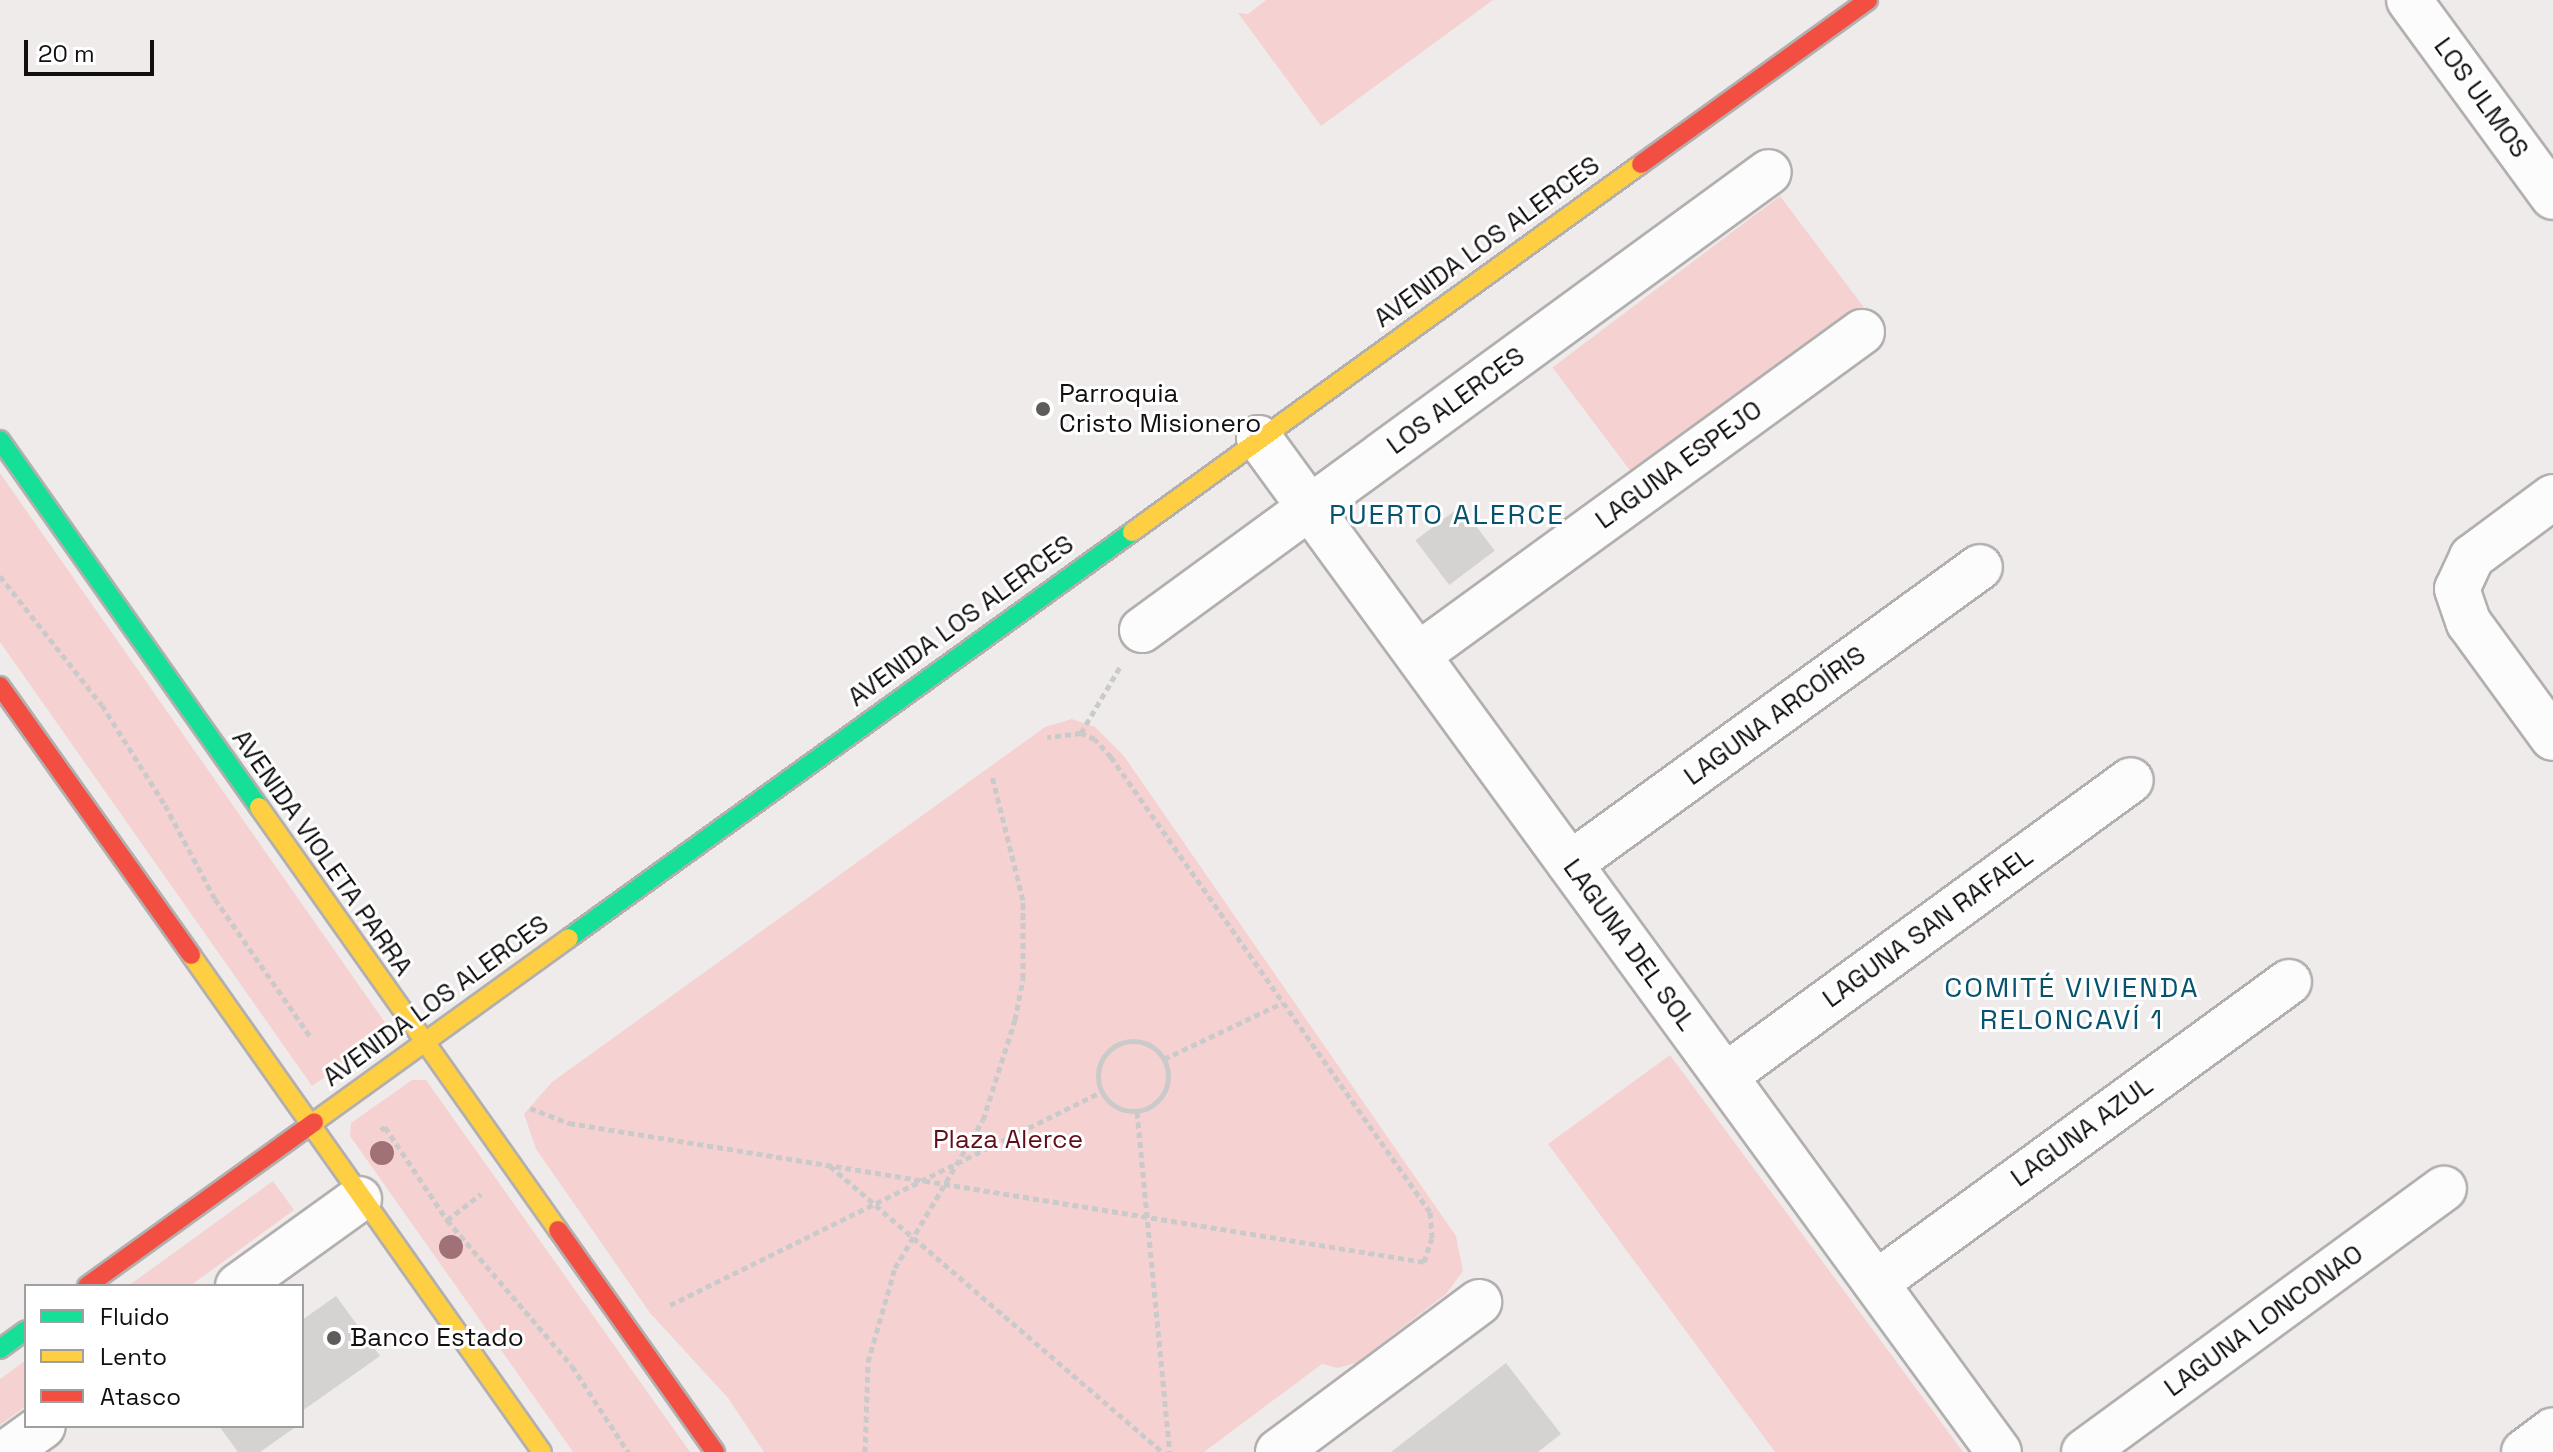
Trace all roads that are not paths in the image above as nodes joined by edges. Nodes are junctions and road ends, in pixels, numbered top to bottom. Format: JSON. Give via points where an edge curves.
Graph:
{"nodes":[{"id":1,"x":2409,"y":0,"type":"edge"},
{"id":2,"x":1857,"y":3,"type":"edge"},
{"id":3,"x":1769,"y":172,"type":"dead end"},
{"id":4,"x":2553,"y":197,"type":"edge"},
{"id":5,"x":1862,"y":332,"type":"dead end"},
{"id":6,"x":1259,"y":438,"type":"junction"},
{"id":7,"x":0,"y":440,"type":"edge"},
{"id":8,"x":2553,"y":497,"type":"edge"},
{"id":9,"x":1310,"y":507,"type":"junction"},
{"id":10,"x":1980,"y":567,"type":"dead end"},
{"id":11,"x":1142,"y":630,"type":"road end"},
{"id":12,"x":1418,"y":655,"type":"junction"},
{"id":13,"x":0,"y":686,"type":"edge"},
{"id":14,"x":2553,"y":738,"type":"edge"},
{"id":15,"x":2131,"y":780,"type":"dead end"},
{"id":16,"x":1570,"y":864,"type":"junction"},
{"id":17,"x":2289,"y":982,"type":"dead end"},
{"id":18,"x":423,"y":1042,"type":"junction"},
{"id":19,"x":1725,"y":1076,"type":"junction"},
{"id":20,"x":307,"y":1126,"type":"junction"},
{"id":21,"x":2444,"y":1189,"type":"dead end"},
{"id":22,"x":359,"y":1199,"type":"junction"},
{"id":23,"x":1876,"y":1283,"type":"junction"},
{"id":24,"x":90,"y":1284,"type":"edge"},
{"id":25,"x":241,"y":1284,"type":"edge"},
{"id":26,"x":1479,"y":1302,"type":"dead end"},
{"id":27,"x":24,"y":1331,"type":"edge"},
{"id":28,"x":0,"y":1349,"type":"edge"},
{"id":29,"x":2553,"y":1430,"type":"edge"},
{"id":30,"x":542,"y":1452,"type":"edge"},
{"id":31,"x":715,"y":1452,"type":"edge"},
{"id":32,"x":1278,"y":1452,"type":"edge"},
{"id":33,"x":1999,"y":1452,"type":"edge"},
{"id":34,"x":2084,"y":1452,"type":"edge"},
{"id":35,"x":2524,"y":1452,"type":"edge"}],
"edges":[{"from":1,"to":4,"type":"street","name":"LOS ULMOS"},
{"from":2,"to":6,"type":"main road","name":"AVENIDA LOS ALERCES"},
{"from":3,"to":9,"type":"street","name":"LOS ALERCES"},
{"from":5,"to":12,"type":"street","name":"LAGUNA ESPEJO"},
{"from":6,"to":9,"type":"street","name":"LAGUNA DEL SOL"},
{"from":6,"to":18,"type":"main road","name":"AVENIDA LOS ALERCES"},
{"from":7,"to":18,"type":"main road","name":"AVENIDA VIOLETA PARRA"},
{"from":8,"to":14,"type":"street","via":[[2472,557],[2457,589],[2469,623]]},
{"from":9,"to":11,"type":"street","name":"LOS ALERCES"},
{"from":9,"to":12,"type":"street","name":"LAGUNA DEL SOL"},
{"from":10,"to":16,"type":"street","name":"LAGUNA ARCOÍRIS"},
{"from":12,"to":16,"type":"street","name":"LAGUNA DEL SOL"},
{"from":13,"to":20,"type":"main road"},
{"from":15,"to":19,"type":"street","name":"LAGUNA SAN RAFAEL"},
{"from":16,"to":19,"type":"street","name":"LAGUNA DEL SOL"},
{"from":17,"to":23,"type":"street","name":"LAGUNA AZUL"},
{"from":18,"to":20,"type":"main road","name":"AVENIDA LOS ALERCES"},
{"from":18,"to":31,"type":"main road","name":"AVENIDA VIOLETA PARRA"},
{"from":19,"to":23,"type":"street","name":"LAGUNA DEL SOL"},
{"from":20,"to":22,"type":"main road"},
{"from":20,"to":24,"type":"main road","name":"AVENIDA LOS ALERCES"},
{"from":21,"to":34,"type":"street","name":"LAGUNA LONCONAO"},
{"from":22,"to":25,"type":"street"},
{"from":22,"to":30,"type":"main road"},
{"from":23,"to":33,"type":"street","name":"LAGUNA DEL SOL"},
{"from":26,"to":32,"type":"street"},
{"from":27,"to":28,"type":"main road"},
{"from":29,"to":35,"type":"street"}]}
